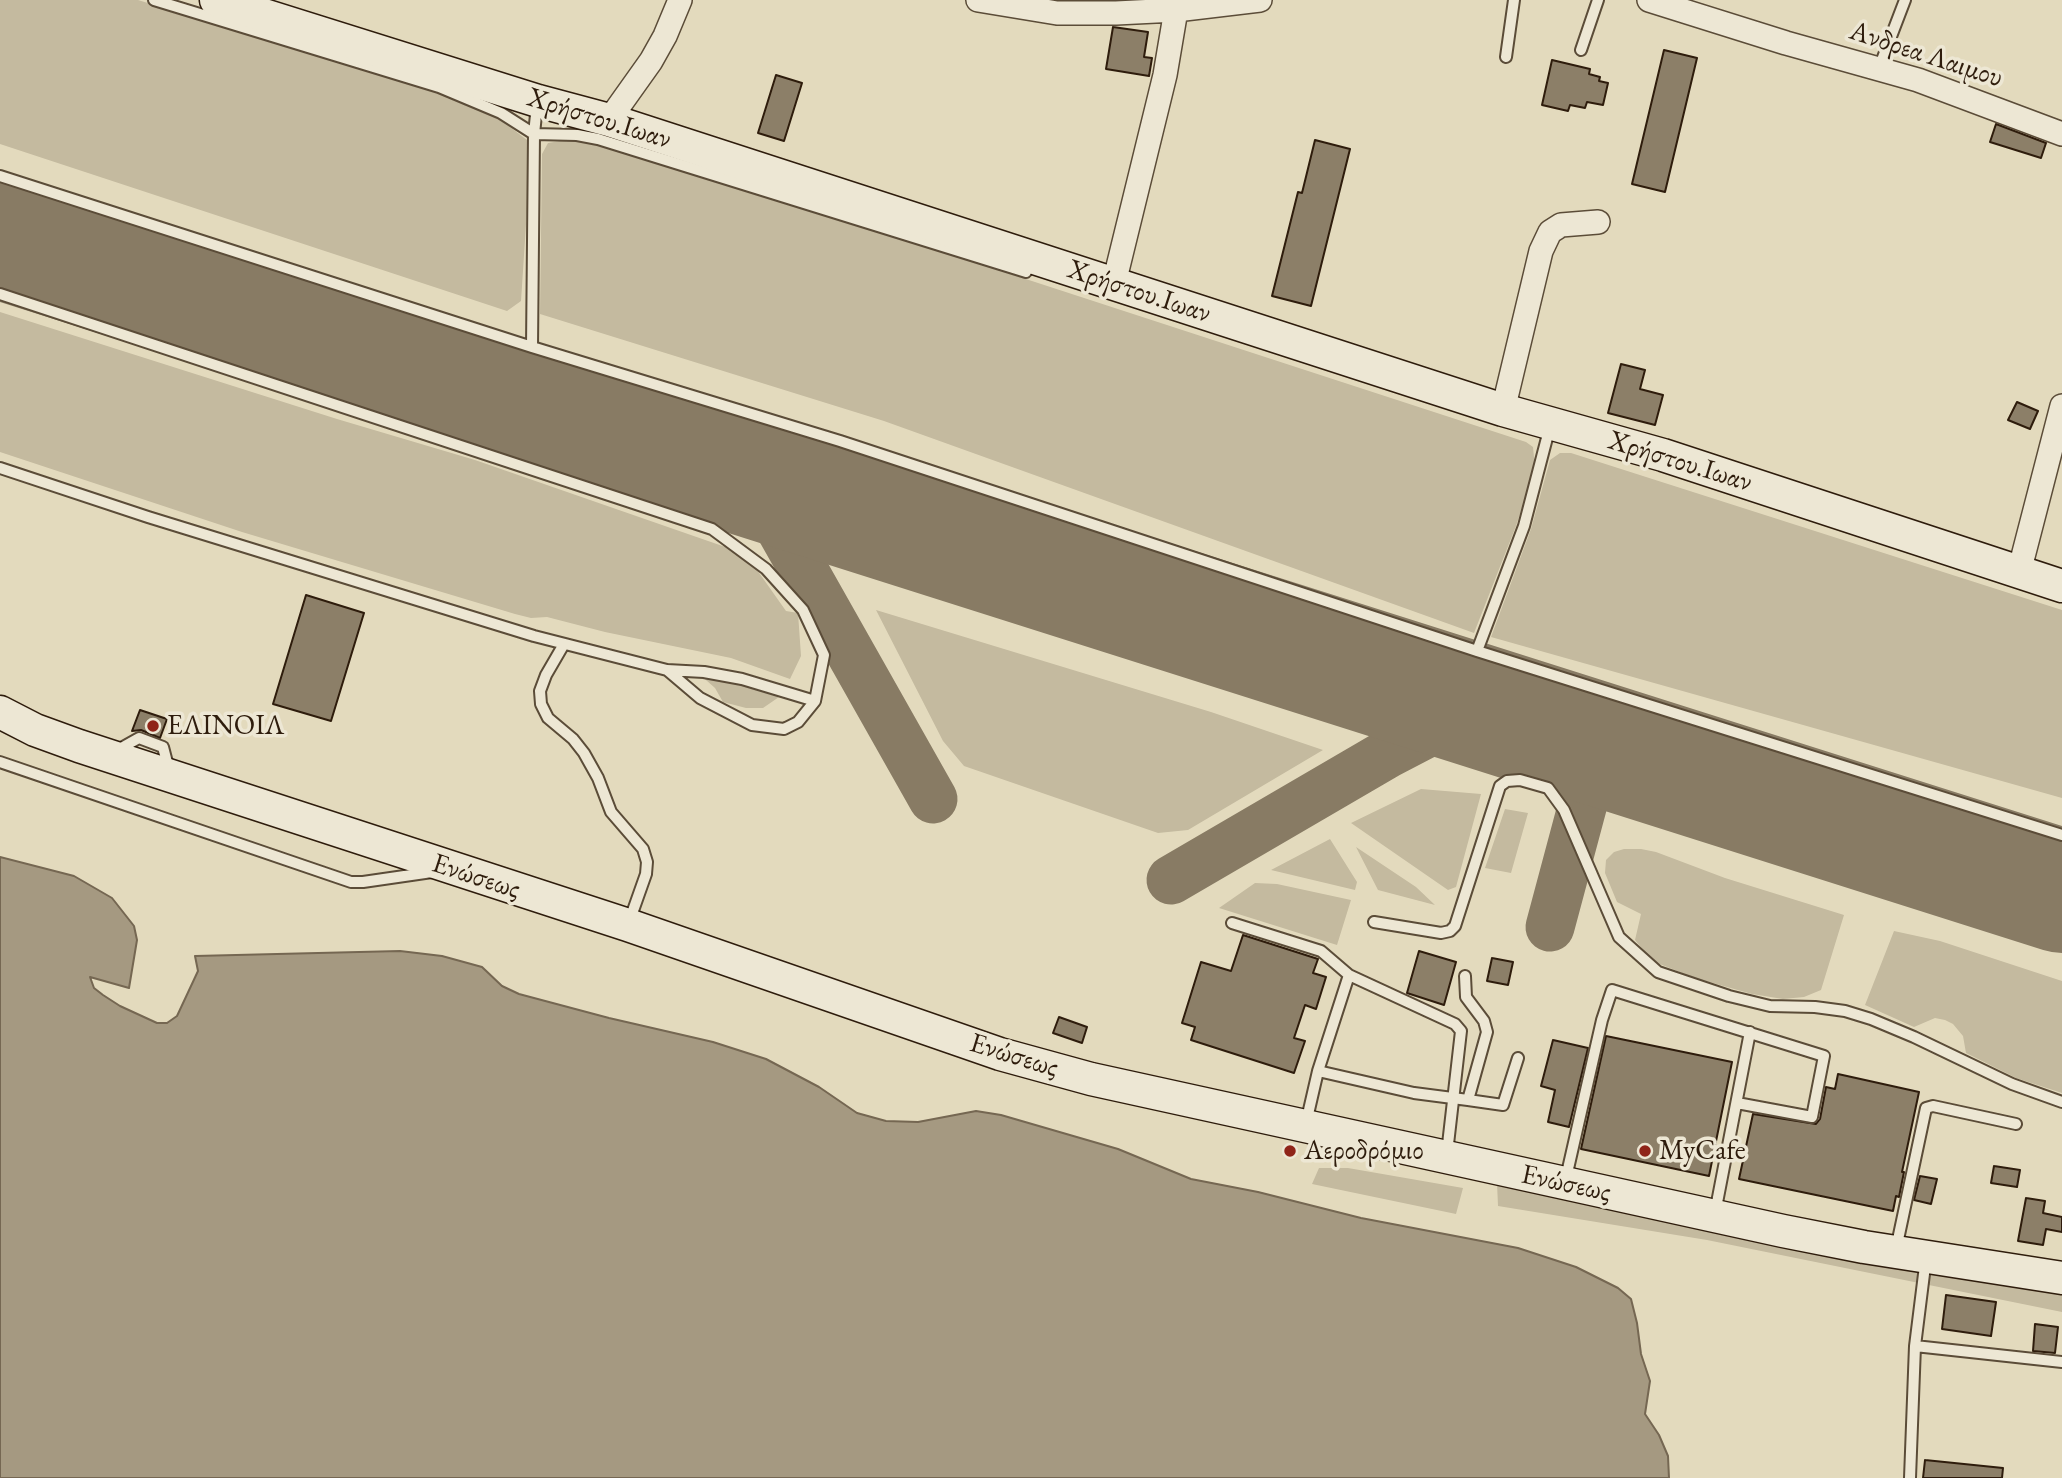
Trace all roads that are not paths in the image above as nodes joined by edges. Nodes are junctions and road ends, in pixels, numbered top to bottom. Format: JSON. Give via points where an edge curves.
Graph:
{"nodes":[{"id":1,"x":154,"y":0,"type":"edge"},
{"id":2,"x":216,"y":0,"type":"edge"},
{"id":3,"x":680,"y":0,"type":"edge"},
{"id":4,"x":978,"y":0,"type":"edge"},
{"id":5,"x":1260,"y":0,"type":"edge"},
{"id":6,"x":1514,"y":0,"type":"edge"},
{"id":7,"x":1598,"y":0,"type":"edge"},
{"id":8,"x":1649,"y":0,"type":"edge"},
{"id":9,"x":1905,"y":0,"type":"edge"},
{"id":10,"x":1063,"y":6,"type":"edge"},
{"id":11,"x":1176,"y":10,"type":"junction"},
{"id":12,"x":1581,"y":50,"type":"dead end"},
{"id":13,"x":1506,"y":57,"type":"dead end"},
{"id":14,"x":1879,"y":68,"type":"junction"},
{"id":15,"x":538,"y":101,"type":"junction"},
{"id":16,"x":609,"y":120,"type":"junction"},
{"id":17,"x":534,"y":134,"type":"junction"},
{"id":18,"x":2062,"y":134,"type":"edge"},
{"id":19,"x":0,"y":176,"type":"edge"},
{"id":20,"x":1598,"y":222,"type":"dead end"},
{"id":21,"x":1041,"y":276,"type":"dead end"},
{"id":22,"x":1114,"y":283,"type":"junction"},
{"id":23,"x":0,"y":294,"type":"edge"},
{"id":24,"x":532,"y":347,"type":"junction"},
{"id":25,"x":1334,"y":368,"type":"dead end"},
{"id":26,"x":2062,"y":407,"type":"edge"},
{"id":27,"x":1503,"y":410,"type":"junction"},
{"id":28,"x":1548,"y":434,"type":"junction"},
{"id":29,"x":1561,"y":439,"type":"dead end"},
{"id":30,"x":0,"y":468,"type":"edge"},
{"id":31,"x":2018,"y":572,"type":"junction"},
{"id":32,"x":2062,"y":586,"type":"edge"},
{"id":33,"x":564,"y":644,"type":"junction"},
{"id":34,"x":1477,"y":651,"type":"junction"},
{"id":35,"x":667,"y":670,"type":"junction"},
{"id":36,"x":815,"y":701,"type":"junction"},
{"id":37,"x":0,"y":712,"type":"edge"},
{"id":38,"x":0,"y":762,"type":"edge"},
{"id":39,"x":2062,"y":835,"type":"edge"},
{"id":40,"x":451,"y":869,"type":"junction"},
{"id":41,"x":1374,"y":922,"type":"dead end"},
{"id":42,"x":1232,"y":923,"type":"dead end"},
{"id":43,"x":628,"y":925,"type":"junction"},
{"id":44,"x":1349,"y":975,"type":"junction"},
{"id":45,"x":1465,"y":976,"type":"dead end"},
{"id":46,"x":1750,"y":1032,"type":"junction"},
{"id":47,"x":1518,"y":1058,"type":"dead end"},
{"id":48,"x":1318,"y":1071,"type":"junction"},
{"id":49,"x":1454,"y":1100,"type":"junction"},
{"id":50,"x":1468,"y":1100,"type":"junction"},
{"id":51,"x":2062,"y":1102,"type":"edge"},
{"id":52,"x":1737,"y":1103,"type":"junction"},
{"id":53,"x":2016,"y":1124,"type":"dead end"},
{"id":54,"x":1306,"y":1126,"type":"junction"},
{"id":55,"x":1447,"y":1158,"type":"junction"},
{"id":56,"x":1564,"y":1184,"type":"junction"},
{"id":57,"x":1715,"y":1215,"type":"junction"},
{"id":58,"x":1911,"y":1254,"type":"junction"},
{"id":59,"x":2062,"y":1278,"type":"edge"},
{"id":60,"x":1915,"y":1346,"type":"junction"},
{"id":61,"x":2062,"y":1362,"type":"edge"},
{"id":62,"x":1910,"y":1478,"type":"edge"}],
"edges":[{"from":1,"to":17,"type":"lane","via":[[439,87],[492,109]]},
{"from":2,"to":15,"type":"main road","name":"Χρήστου.Ιωαν","via":[[280,14]]},
{"from":3,"to":16,"type":"street","via":[[651,61]]},
{"from":4,"to":10,"type":"street"},
{"from":5,"to":11,"type":"street"},
{"from":6,"to":13,"type":"lane"},
{"from":7,"to":12,"type":"lane"},
{"from":8,"to":14,"type":"street","name":"Ανδρεα Λαιμου"},
{"from":9,"to":14,"type":"lane"},
{"from":10,"to":11,"type":"street","via":[[1116,13]]},
{"from":11,"to":22,"type":"street","via":[[1160,97]]},
{"from":14,"to":18,"type":"street","name":"Ανδρεα Λαιμου"},
{"from":15,"to":16,"type":"main road","name":"Χρήστου.Ιωαν"},
{"from":15,"to":17,"type":"lane"},
{"from":16,"to":22,"type":"main road","name":"Χρήστου.Ιωαν"},
{"from":17,"to":21,"type":"lane","via":[[598,139]]},
{"from":17,"to":24,"type":"lane"},
{"from":19,"to":24,"type":"lane"},
{"from":20,"to":27,"type":"street","via":[[1561,225],[1550,232],[1541,251]]},
{"from":22,"to":27,"type":"main road","name":"Χρήστου.Ιωαν"},
{"from":23,"to":36,"type":"lane","via":[[712,529],[766,569],[803,610],[824,655]]},
{"from":24,"to":34,"type":"lane","via":[[840,441]]},
{"from":25,"to":28,"type":"lane"},
{"from":26,"to":31,"type":"street"},
{"from":27,"to":31,"type":"main road","name":"Χρήστου.Ιωαν","via":[[1674,459]]},
{"from":28,"to":29,"type":"lane"},
{"from":28,"to":34,"type":"lane","via":[[1524,526]]},
{"from":30,"to":33,"type":"lane"},
{"from":31,"to":32,"type":"main road","name":"Χρήστου.Ιωαν"},
{"from":33,"to":35,"type":"lane"},
{"from":33,"to":43,"type":"lane","via":[[546,675],[541,704],[548,719],[584,753],[611,811],[643,849],[646,874]]},
{"from":34,"to":39,"type":"lane"},
{"from":35,"to":36,"type":"lane","via":[[742,679]]},
{"from":35,"to":36,"type":"lane","via":[[700,698],[752,726],[784,729],[798,722]]},
{"from":37,"to":40,"type":"main road","name":"Ενώσεως","via":[[107,756]]},
{"from":38,"to":40,"type":"lane","via":[[351,882]]},
{"from":40,"to":43,"type":"main road","name":"Ενώσεως"},
{"from":41,"to":51,"type":"lane","via":[[1450,931],[1500,786],[1520,780],[1548,789],[1564,810],[1619,937],[1658,972],[1770,1006],[1815,1007],[1871,1019]]},
{"from":42,"to":44,"type":"lane","via":[[1321,951]]},
{"from":43,"to":54,"type":"main road","name":"Ενώσεως","via":[[1000,1054]]},
{"from":44,"to":48,"type":"lane"},
{"from":44,"to":49,"type":"lane","via":[[1455,1024],[1461,1031]]},
{"from":45,"to":50,"type":"lane","via":[[1466,997],[1487,1032]]},
{"from":46,"to":52,"type":"lane"},
{"from":46,"to":52,"type":"lane","via":[[1824,1056],[1812,1117]]},
{"from":46,"to":56,"type":"lane","via":[[1612,990]]},
{"from":47,"to":50,"type":"lane","via":[[1503,1105]]},
{"from":48,"to":49,"type":"lane"},
{"from":48,"to":54,"type":"lane"},
{"from":49,"to":50,"type":"lane"},
{"from":49,"to":55,"type":"lane"},
{"from":52,"to":57,"type":"lane"},
{"from":53,"to":58,"type":"lane","via":[[1926,1108]]},
{"from":54,"to":55,"type":"main road","name":"Ενώσεως"},
{"from":55,"to":56,"type":"main road","name":"Ενώσεως"},
{"from":56,"to":57,"type":"main road","name":"Ενώσεως"},
{"from":57,"to":58,"type":"main road","name":"Ενώσεως"},
{"from":58,"to":59,"type":"main road","name":"Ενώσεως"},
{"from":58,"to":60,"type":"lane"},
{"from":60,"to":61,"type":"lane"},
{"from":60,"to":62,"type":"lane"}]}
